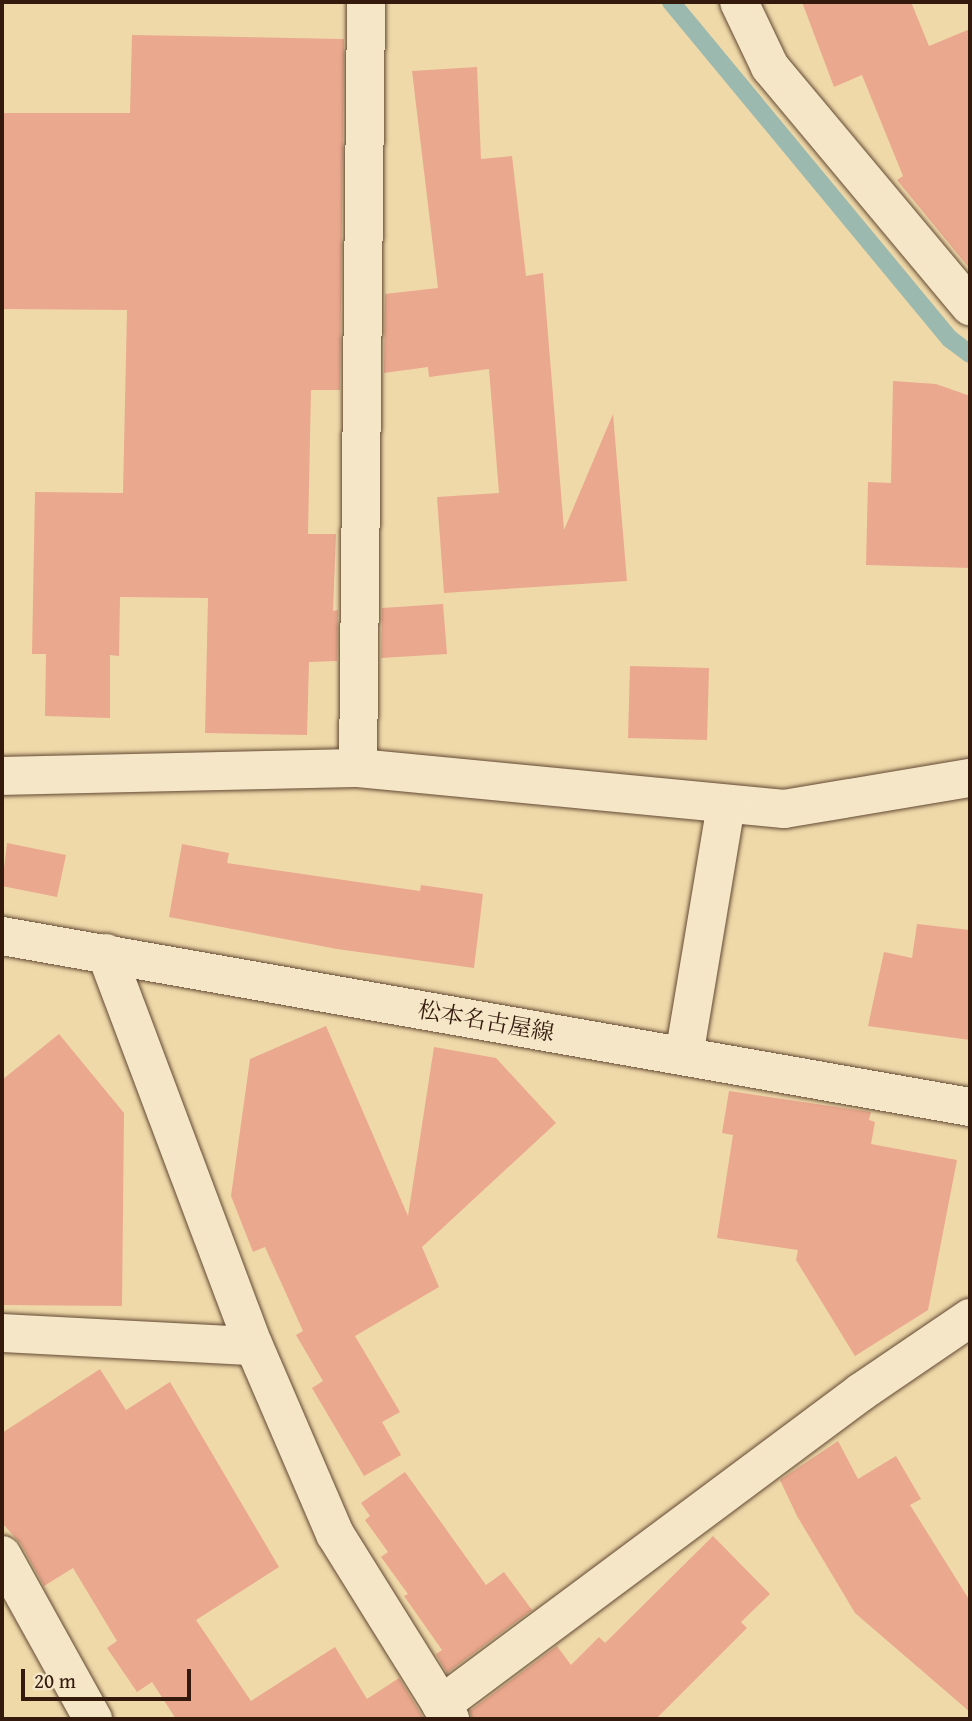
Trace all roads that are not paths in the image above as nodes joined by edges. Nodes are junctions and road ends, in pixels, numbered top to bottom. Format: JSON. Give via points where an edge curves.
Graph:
{"nodes":[{"id":1,"x":366,"y":2,"type":"edge"},
{"id":2,"x":739,"y":2,"type":"edge"},
{"id":3,"x":970,"y":306,"type":"edge"},
{"id":4,"x":358,"y":768,"type":"junction"},
{"id":5,"x":2,"y":776,"type":"edge"},
{"id":6,"x":970,"y":778,"type":"edge"},
{"id":7,"x":726,"y":806,"type":"junction"},
{"id":8,"x":2,"y":936,"type":"edge"},
{"id":9,"x":106,"y":953,"type":"junction"},
{"id":10,"x":684,"y":1056,"type":"junction"},
{"id":11,"x":970,"y":1107,"type":"edge"},
{"id":12,"x":970,"y":1318,"type":"edge"},
{"id":13,"x":2,"y":1334,"type":"edge"},
{"id":14,"x":254,"y":1346,"type":"junction"},
{"id":15,"x":2,"y":1555,"type":"edge"},
{"id":16,"x":445,"y":1712,"type":"edge"},
{"id":17,"x":93,"y":1719,"type":"edge"}],
"edges":[{"from":1,"to":4,"type":"street"},
{"from":2,"to":3,"type":"street","via":[[770,67]]},
{"from":4,"to":5,"type":"street"},
{"from":4,"to":7,"type":"street"},
{"from":6,"to":7,"type":"street","via":[[784,809]]},
{"from":7,"to":10,"type":"street"},
{"from":8,"to":9,"type":"street","name":"松本名古屋線"},
{"from":9,"to":10,"type":"street","name":"松本名古屋線"},
{"from":9,"to":14,"type":"street"},
{"from":10,"to":11,"type":"street","name":"松本名古屋線"},
{"from":12,"to":16,"type":"street","via":[[860,1392]]},
{"from":13,"to":14,"type":"street"},
{"from":14,"to":16,"type":"street","via":[[335,1535]]},
{"from":15,"to":17,"type":"street"}]}
